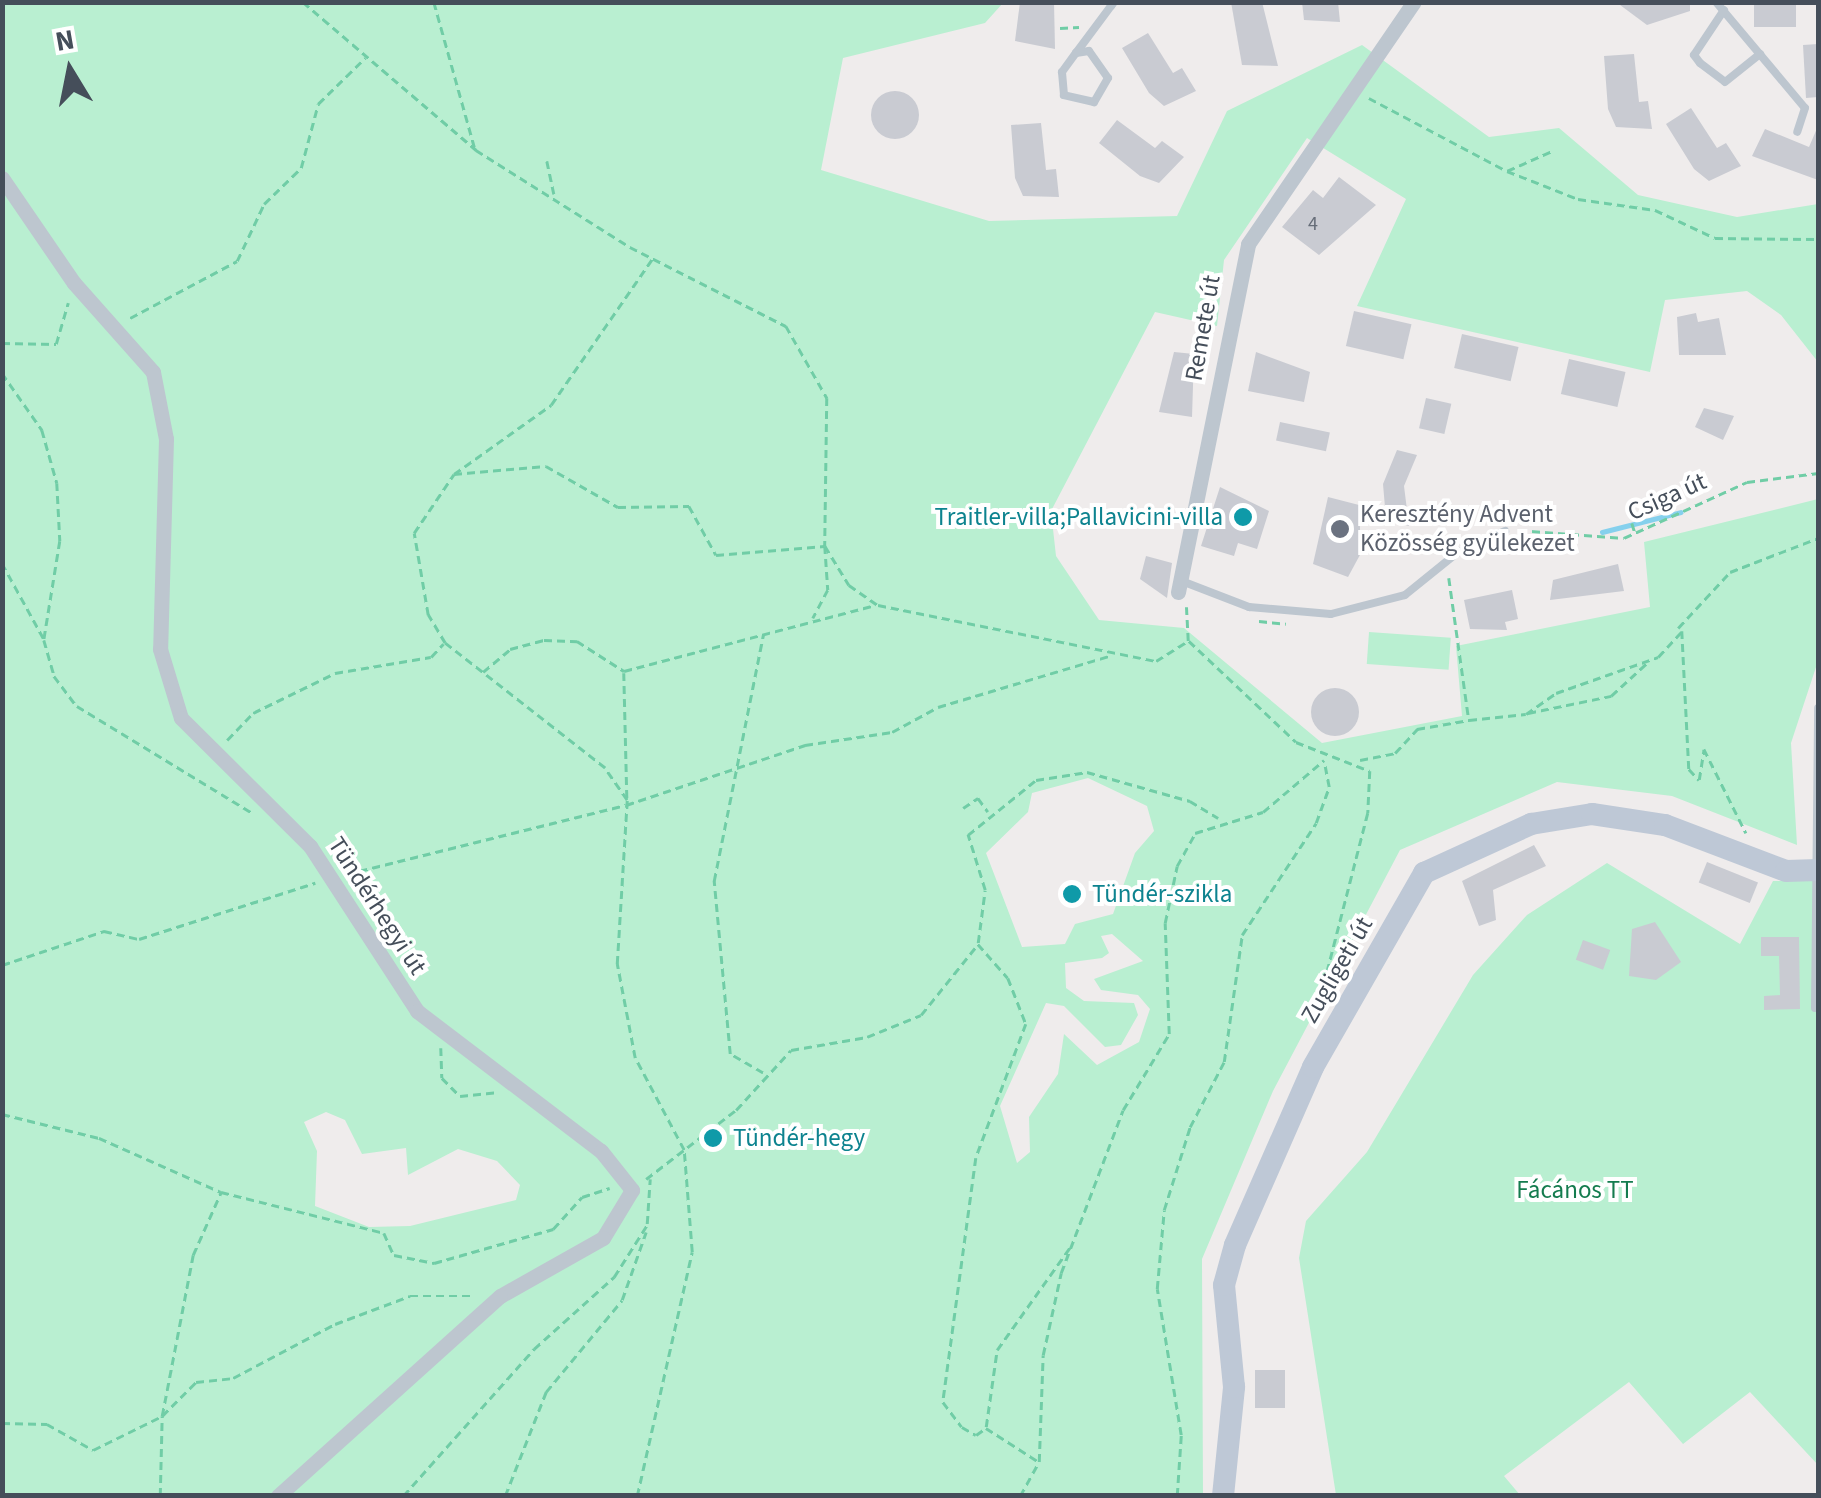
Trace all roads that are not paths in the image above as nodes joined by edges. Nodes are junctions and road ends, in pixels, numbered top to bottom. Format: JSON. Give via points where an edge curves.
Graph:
{"nodes":[{"id":1,"x":1114,"y":2,"type":"edge"},
{"id":2,"x":1414,"y":2,"type":"edge"},
{"id":3,"x":1716,"y":2,"type":"edge"},
{"id":4,"x":1724,"y":10,"type":"junction"},
{"id":5,"x":1076,"y":52,"type":"junction"},
{"id":6,"x":1760,"y":54,"type":"junction"},
{"id":7,"x":1797,"y":132,"type":"dead end"},
{"id":8,"x":2,"y":178,"type":"edge"},
{"id":9,"x":1505,"y":531,"type":"road end"},
{"id":10,"x":1179,"y":586,"type":"joint"},
{"id":11,"x":1818,"y":708,"type":"edge"},
{"id":12,"x":1818,"y":870,"type":"edge"},
{"id":13,"x":1815,"y":1008,"type":"dead end"},
{"id":14,"x":278,"y":1496,"type":"edge"},
{"id":15,"x":1224,"y":1496,"type":"edge"}],
"edges":[{"from":1,"to":5,"type":"lane"},
{"from":2,"to":10,"type":"street","name":"Remete út","via":[[1238,272]]},
{"from":3,"to":4,"type":"lane"},
{"from":4,"to":6,"type":"lane"},
{"from":4,"to":6,"type":"lane","via":[[1694,55],[1700,63],[1725,82]]},
{"from":5,"to":5,"type":"lane","via":[[1062,72],[1064,95],[1094,102],[1108,78],[1090,51]]},
{"from":6,"to":7,"type":"lane","via":[[1804,108]]},
{"from":8,"to":14,"type":"street","name":"Tündérhegyi út","via":[[74,283],[120,324],[153,372],[164,410],[159,625],[169,692],[220,760],[335,877],[408,1001],[628,1180],[630,1205],[602,1238],[500,1296]]},
{"from":9,"to":10,"type":"lane","via":[[1446,560],[1428,582],[1368,607],[1292,614]]},
{"from":11,"to":13,"type":"lane"},
{"from":12,"to":15,"type":"street","name":"Zugligeti út","bridge":true,"via":[[1786,871],[1664,824],[1592,814],[1531,824],[1424,873],[1314,1066],[1235,1245],[1224,1285],[1234,1387]]}]}
